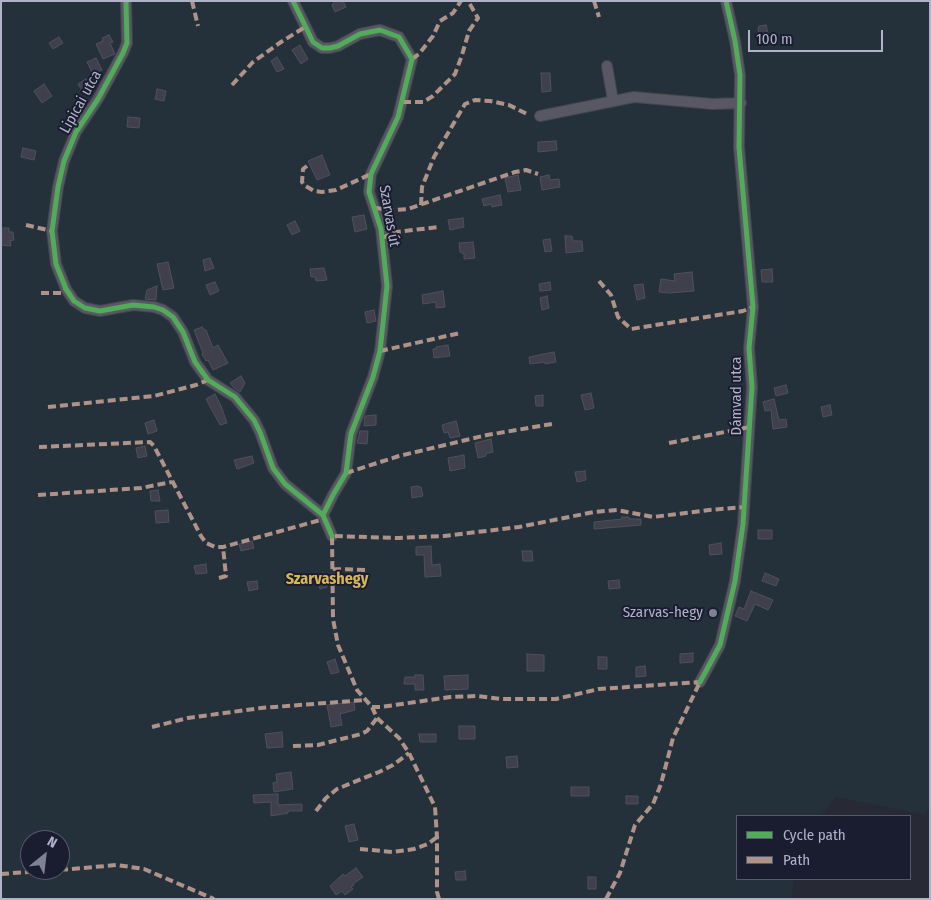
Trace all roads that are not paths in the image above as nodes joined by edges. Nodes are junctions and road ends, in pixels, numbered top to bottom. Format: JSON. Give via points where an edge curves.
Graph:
{"nodes":[{"id":1,"x":126,"y":1,"type":"edge"},
{"id":2,"x":293,"y":1,"type":"edge"},
{"id":3,"x":726,"y":1,"type":"edge"},
{"id":4,"x":607,"y":66,"type":"dead end"},
{"id":5,"x":613,"y":100,"type":"junction"},
{"id":6,"x":741,"y":103,"type":"junction"},
{"id":7,"x":540,"y":116,"type":"dead end"},
{"id":8,"x":323,"y":515,"type":"junction"},
{"id":9,"x":332,"y":536,"type":"dead end"},
{"id":10,"x":700,"y":682,"type":"dead end"}],
"edges":[{"from":1,"to":8,"type":"street","name":"Lipicai utca","via":[[127,43],[98,99],[76,132],[64,161],[52,231],[56,264],[66,289],[74,301],[85,308],[100,311],[133,306],[154,307],[173,317],[195,362],[208,380],[235,397],[254,420],[273,468],[285,484]]},
{"from":2,"to":8,"type":"street","name":"Szarvas út","via":[[313,42],[322,48],[338,46],[360,34],[380,30],[399,38],[412,59],[398,117],[371,174],[369,192],[381,229],[387,286],[380,351],[374,377],[349,442],[346,473]]},
{"from":3,"to":6,"type":"street","name":"Dámvad utca","via":[[735,42]]},
{"from":4,"to":5,"type":"street"},
{"from":5,"to":6,"type":"street"},
{"from":5,"to":7,"type":"street"},
{"from":6,"to":10,"type":"street","name":"Dámvad utca","via":[[739,148],[753,307],[749,348],[752,387],[743,524],[735,581],[720,645]]},
{"from":8,"to":9,"type":"street"}]}
